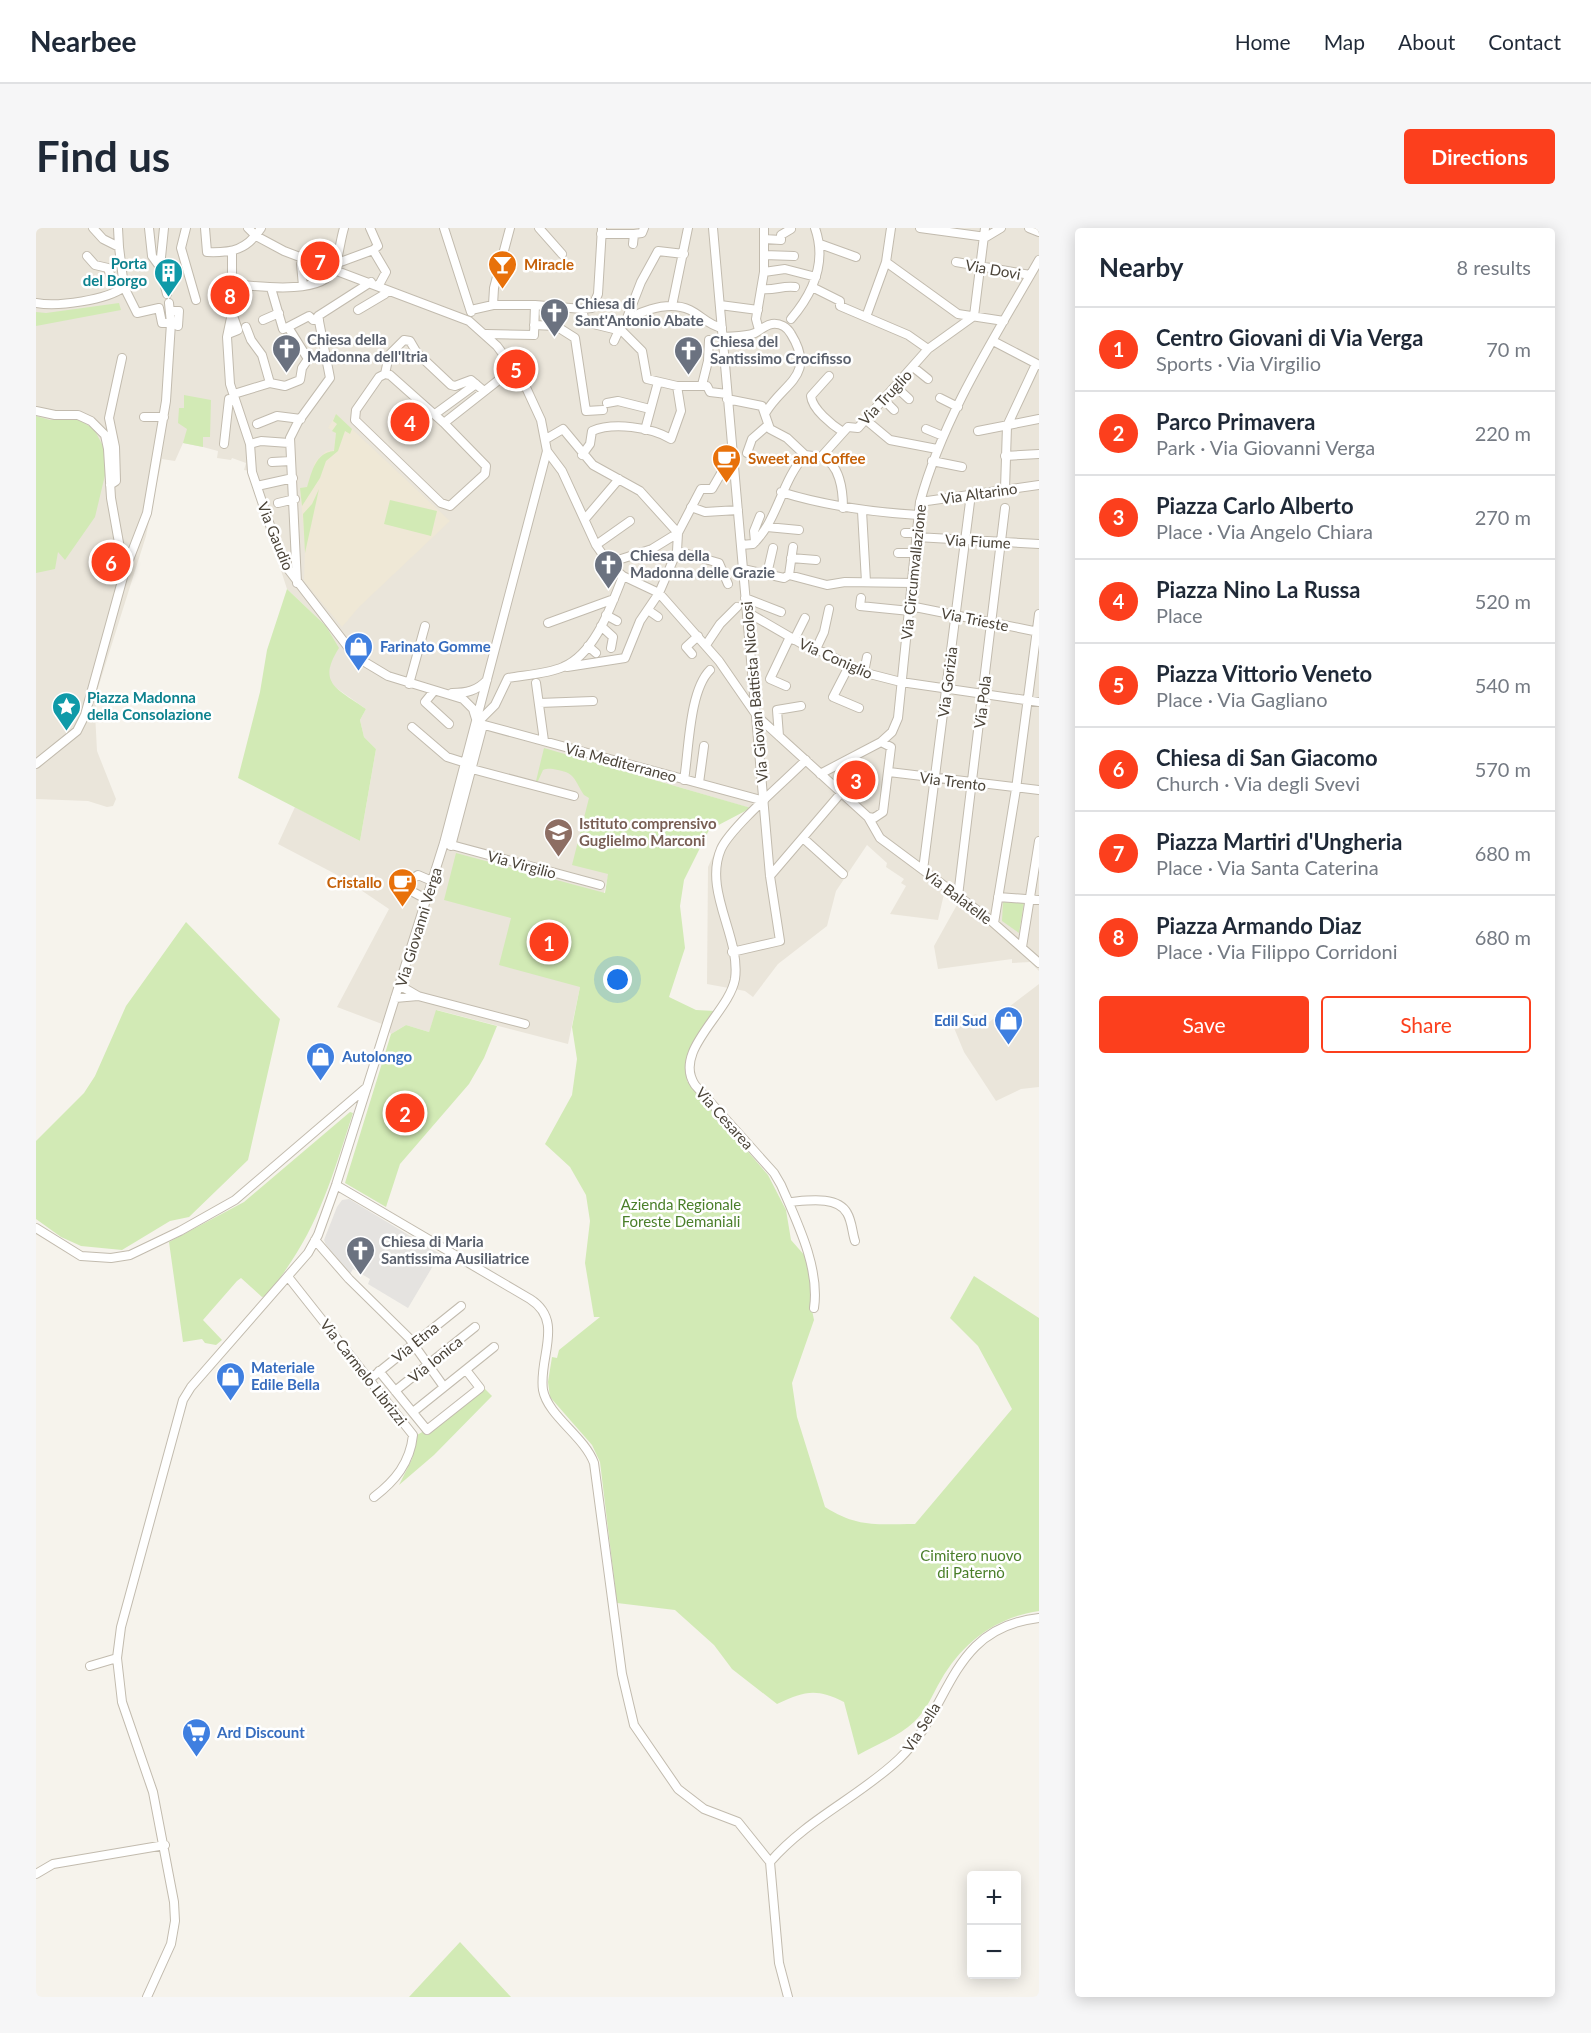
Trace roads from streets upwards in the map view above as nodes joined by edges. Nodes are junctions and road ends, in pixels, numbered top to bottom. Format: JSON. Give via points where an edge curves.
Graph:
{"nodes":[{"id":1,"x":93,"y":228,"type":"edge"},
{"id":2,"x":118,"y":228,"type":"edge"},
{"id":3,"x":149,"y":228,"type":"edge"},
{"id":4,"x":164,"y":228,"type":"edge"},
{"id":5,"x":186,"y":228,"type":"edge"},
{"id":6,"x":205,"y":228,"type":"edge"},
{"id":7,"x":248,"y":228,"type":"edge"},
{"id":8,"x":261,"y":228,"type":"edge"},
{"id":9,"x":370,"y":228,"type":"edge"},
{"id":10,"x":444,"y":228,"type":"edge"},
{"id":11,"x":510,"y":228,"type":"edge"},
{"id":12,"x":539,"y":228,"type":"edge"},
{"id":13,"x":644,"y":228,"type":"edge"},
{"id":14,"x":688,"y":228,"type":"edge"},
{"id":15,"x":713,"y":228,"type":"edge"},
{"id":16,"x":764,"y":228,"type":"edge"},
{"id":17,"x":815,"y":228,"type":"edge"},
{"id":18,"x":891,"y":228,"type":"edge"},
{"id":19,"x":920,"y":228,"type":"edge"},
{"id":20,"x":1001,"y":228,"type":"edge"},
{"id":21,"x":1029,"y":228,"type":"edge"},
{"id":22,"x":344,"y":229,"type":"edge"},
{"id":23,"x":790,"y":230,"type":"edge"},
{"id":24,"x":601,"y":231,"type":"edge"},
{"id":25,"x":986,"y":232,"type":"edge"},
{"id":26,"x":1039,"y":232,"type":"edge"},
{"id":27,"x":634,"y":234,"type":"junction"},
{"id":28,"x":256,"y":236,"type":"junction"},
{"id":29,"x":764,"y":239,"type":"junction"},
{"id":30,"x":820,"y":243,"type":"junction"},
{"id":31,"x":633,"y":244,"type":"dead end"},
{"id":32,"x":119,"y":247,"type":"junction"},
{"id":33,"x":373,"y":250,"type":"junction"},
{"id":34,"x":232,"y":252,"type":"junction"},
{"id":35,"x":562,"y":254,"type":"dead end"},
{"id":36,"x":684,"y":254,"type":"junction"},
{"id":37,"x":764,"y":255,"type":"junction"},
{"id":38,"x":87,"y":256,"type":"dead end"},
{"id":39,"x":794,"y":256,"type":"dead end"},
{"id":40,"x":856,"y":257,"type":"dead end"},
{"id":41,"x":1039,"y":260,"type":"edge"},
{"id":42,"x":301,"y":261,"type":"junction"},
{"id":43,"x":886,"y":262,"type":"junction"},
{"id":44,"x":956,"y":262,"type":"dead end"},
{"id":45,"x":160,"y":267,"type":"junction"},
{"id":46,"x":981,"y":267,"type":"junction"},
{"id":47,"x":337,"y":268,"type":"junction"},
{"id":48,"x":764,"y":272,"type":"junction"},
{"id":49,"x":1030,"y":275,"type":"junction"},
{"id":50,"x":816,"y":277,"type":"junction"},
{"id":51,"x":375,"y":284,"type":"junction"},
{"id":52,"x":236,"y":285,"type":"junction"},
{"id":53,"x":124,"y":287,"type":"junction"},
{"id":54,"x":301,"y":287,"type":"junction"},
{"id":55,"x":812,"y":287,"type":"junction"},
{"id":56,"x":271,"y":288,"type":"junction"},
{"id":57,"x":795,"y":288,"type":"dead end"},
{"id":58,"x":761,"y":289,"type":"junction"},
{"id":59,"x":385,"y":294,"type":"dead end"},
{"id":60,"x":196,"y":300,"type":"dead end"},
{"id":61,"x":36,"y":303,"type":"edge"},
{"id":62,"x":493,"y":305,"type":"junction"},
{"id":63,"x":535,"y":305,"type":"junction"},
{"id":64,"x":720,"y":305,"type":"junction"},
{"id":65,"x":672,"y":306,"type":"junction"},
{"id":66,"x":582,"y":309,"type":"junction"},
{"id":67,"x":358,"y":310,"type":"dead end"},
{"id":68,"x":471,"y":310,"type":"junction"},
{"id":69,"x":758,"y":310,"type":"junction"},
{"id":70,"x":279,"y":313,"type":"junction"},
{"id":71,"x":974,"y":316,"type":"junction"},
{"id":72,"x":866,"y":317,"type":"junction"},
{"id":73,"x":627,"y":318,"type":"junction"},
{"id":74,"x":791,"y":319,"type":"dead end"},
{"id":75,"x":263,"y":320,"type":"dead end"},
{"id":76,"x":319,"y":320,"type":"junction"},
{"id":77,"x":468,"y":321,"type":"junction"},
{"id":78,"x":1004,"y":321,"type":"junction"},
{"id":79,"x":175,"y":324,"type":"junction"},
{"id":80,"x":534,"y":325,"type":"junction"},
{"id":81,"x":246,"y":327,"type":"dead end"},
{"id":82,"x":288,"y":327,"type":"junction"},
{"id":83,"x":617,"y":329,"type":"junction"},
{"id":84,"x":759,"y":330,"type":"junction"},
{"id":85,"x":723,"y":333,"type":"junction"},
{"id":86,"x":486,"y":334,"type":"junction"},
{"id":87,"x":709,"y":340,"type":"dead end"},
{"id":88,"x":993,"y":340,"type":"junction"},
{"id":89,"x":614,"y":341,"type":"dead end"},
{"id":90,"x":928,"y":350,"type":"junction"},
{"id":91,"x":122,"y":358,"type":"dead end"},
{"id":92,"x":1038,"y":364,"type":"edge"},
{"id":93,"x":913,"y":367,"type":"junction"},
{"id":94,"x":514,"y":368,"type":"junction"},
{"id":95,"x":385,"y":374,"type":"junction"},
{"id":96,"x":830,"y":376,"type":"dead end"},
{"id":97,"x":928,"y":379,"type":"dead end"},
{"id":98,"x":658,"y":382,"type":"junction"},
{"id":99,"x":267,"y":384,"type":"junction"},
{"id":100,"x":476,"y":384,"type":"junction"},
{"id":101,"x":702,"y":385,"type":"junction"},
{"id":102,"x":677,"y":386,"type":"junction"},
{"id":103,"x":896,"y":387,"type":"junction"},
{"id":104,"x":484,"y":391,"type":"junction"},
{"id":105,"x":727,"y":396,"type":"junction"},
{"id":106,"x":232,"y":397,"type":"junction"},
{"id":107,"x":940,"y":398,"type":"dead end"},
{"id":108,"x":909,"y":399,"type":"dead end"},
{"id":109,"x":884,"y":400,"type":"junction"},
{"id":110,"x":958,"y":407,"type":"junction"},
{"id":111,"x":650,"y":409,"type":"junction"},
{"id":112,"x":894,"y":410,"type":"dead end"},
{"id":113,"x":36,"y":411,"type":"edge"},
{"id":114,"x":766,"y":412,"type":"junction"},
{"id":115,"x":435,"y":414,"type":"junction"},
{"id":116,"x":144,"y":417,"type":"dead end"},
{"id":117,"x":164,"y":417,"type":"junction"},
{"id":118,"x":301,"y":419,"type":"junction"},
{"id":119,"x":1039,"y":419,"type":"edge"},
{"id":120,"x":866,"y":420,"type":"junction"},
{"id":121,"x":444,"y":423,"type":"junction"},
{"id":122,"x":257,"y":424,"type":"dead end"},
{"id":123,"x":768,"y":425,"type":"junction"},
{"id":124,"x":1007,"y":426,"type":"junction"},
{"id":125,"x":926,"y":429,"type":"dead end"},
{"id":126,"x":645,"y":430,"type":"junction"},
{"id":127,"x":978,"y":431,"type":"dead end"},
{"id":128,"x":843,"y":432,"type":"junction"},
{"id":129,"x":943,"y":436,"type":"junction"},
{"id":130,"x":546,"y":439,"type":"junction"},
{"id":131,"x":289,"y":443,"type":"junction"},
{"id":132,"x":225,"y":444,"type":"dead end"},
{"id":133,"x":250,"y":444,"type":"junction"},
{"id":134,"x":937,"y":448,"type":"junction"},
{"id":135,"x":547,"y":451,"type":"junction"},
{"id":136,"x":747,"y":453,"type":"dead end"},
{"id":137,"x":582,"y":454,"type":"junction"},
{"id":138,"x":1039,"y":454,"type":"edge"},
{"id":139,"x":805,"y":455,"type":"junction"},
{"id":140,"x":1005,"y":456,"type":"junction"},
{"id":141,"x":821,"y":457,"type":"junction"},
{"id":142,"x":291,"y":461,"type":"junction"},
{"id":143,"x":932,"y":461,"type":"junction"},
{"id":144,"x":272,"y":462,"type":"dead end"},
{"id":145,"x":733,"y":464,"type":"junction"},
{"id":146,"x":558,"y":467,"type":"junction"},
{"id":147,"x":962,"y":467,"type":"dead end"},
{"id":148,"x":544,"y":470,"type":"junction"},
{"id":149,"x":293,"y":478,"type":"junction"},
{"id":150,"x":619,"y":479,"type":"junction"},
{"id":151,"x":110,"y":485,"type":"junction"},
{"id":152,"x":1039,"y":485,"type":"edge"},
{"id":153,"x":257,"y":486,"type":"junction"},
{"id":154,"x":1005,"y":489,"type":"junction"},
{"id":155,"x":781,"y":492,"type":"junction"},
{"id":156,"x":971,"y":494,"type":"junction"},
{"id":157,"x":295,"y":499,"type":"junction"},
{"id":158,"x":920,"y":502,"type":"junction"},
{"id":159,"x":278,"y":503,"type":"dead end"},
{"id":160,"x":692,"y":507,"type":"junction"},
{"id":161,"x":843,"y":508,"type":"junction"},
{"id":162,"x":1005,"y":508,"type":"dead end"},
{"id":163,"x":738,"y":510,"type":"junction"},
{"id":164,"x":862,"y":511,"type":"junction"},
{"id":165,"x":918,"y":514,"type":"junction"},
{"id":166,"x":760,"y":516,"type":"dead end"},
{"id":167,"x":585,"y":519,"type":"junction"},
{"id":168,"x":630,"y":521,"type":"dead end"},
{"id":169,"x":767,"y":527,"type":"junction"},
{"id":170,"x":800,"y":530,"type":"dead end"},
{"id":171,"x":678,"y":533,"type":"junction"},
{"id":172,"x":905,"y":533,"type":"dead end"},
{"id":173,"x":917,"y":535,"type":"junction"},
{"id":174,"x":966,"y":540,"type":"junction"},
{"id":175,"x":1002,"y":542,"type":"junction"},
{"id":176,"x":755,"y":543,"type":"junction"},
{"id":177,"x":1039,"y":544,"type":"edge"},
{"id":178,"x":596,"y":545,"type":"junction"},
{"id":179,"x":741,"y":545,"type":"junction"},
{"id":180,"x":793,"y":547,"type":"dead end"},
{"id":181,"x":773,"y":548,"type":"dead end"},
{"id":182,"x":677,"y":551,"type":"junction"},
{"id":183,"x":297,"y":552,"type":"junction"},
{"id":184,"x":898,"y":553,"type":"dead end"},
{"id":185,"x":915,"y":553,"type":"junction"},
{"id":186,"x":281,"y":555,"type":"junction"},
{"id":187,"x":129,"y":558,"type":"junction"},
{"id":188,"x":791,"y":558,"type":"junction"},
{"id":189,"x":618,"y":560,"type":"dead end"},
{"id":190,"x":816,"y":560,"type":"dead end"},
{"id":191,"x":743,"y":569,"type":"junction"},
{"id":192,"x":767,"y":574,"type":"junction"},
{"id":193,"x":789,"y":575,"type":"junction"},
{"id":194,"x":623,"y":576,"type":"junction"},
{"id":195,"x":866,"y":582,"type":"junction"},
{"id":196,"x":913,"y":583,"type":"junction"},
{"id":197,"x":728,"y":584,"type":"dead end"},
{"id":198,"x":297,"y":585,"type":"junction"},
{"id":199,"x":659,"y":593,"type":"junction"},
{"id":200,"x":746,"y":598,"type":"junction"},
{"id":201,"x":861,"y":598,"type":"dead end"},
{"id":202,"x":614,"y":599,"type":"junction"},
{"id":203,"x":737,"y":607,"type":"dead end"},
{"id":204,"x":829,"y":609,"type":"dead end"},
{"id":205,"x":910,"y":609,"type":"junction"},
{"id":206,"x":648,"y":610,"type":"junction"},
{"id":207,"x":747,"y":612,"type":"junction"},
{"id":208,"x":781,"y":612,"type":"dead end"},
{"id":209,"x":1039,"y":614,"type":"edge"},
{"id":210,"x":606,"y":615,"type":"junction"},
{"id":211,"x":956,"y":615,"type":"junction"},
{"id":212,"x":658,"y":617,"type":"dead end"},
{"id":213,"x":805,"y":618,"type":"dead end"},
{"id":214,"x":617,"y":621,"type":"dead end"},
{"id":215,"x":992,"y":622,"type":"junction"},
{"id":216,"x":548,"y":623,"type":"dead end"},
{"id":217,"x":425,"y":626,"type":"dead end"},
{"id":218,"x":601,"y":626,"type":"junction"},
{"id":219,"x":1038,"y":632,"type":"edge"},
{"id":220,"x":698,"y":636,"type":"junction"},
{"id":221,"x":792,"y":638,"type":"junction"},
{"id":222,"x":706,"y":645,"type":"junction"},
{"id":223,"x":588,"y":646,"type":"junction"},
{"id":224,"x":612,"y":648,"type":"dead end"},
{"id":225,"x":816,"y":649,"type":"junction"},
{"id":226,"x":596,"y":653,"type":"dead end"},
{"id":227,"x":692,"y":654,"type":"dead end"},
{"id":228,"x":867,"y":657,"type":"dead end"},
{"id":229,"x":849,"y":666,"type":"junction"},
{"id":230,"x":562,"y":668,"type":"junction"},
{"id":231,"x":710,"y":670,"type":"dead end"},
{"id":232,"x":864,"y":672,"type":"junction"},
{"id":233,"x":488,"y":679,"type":"junction"},
{"id":234,"x":902,"y":682,"type":"junction"},
{"id":235,"x":536,"y":683,"type":"dead end"},
{"id":236,"x":410,"y":684,"type":"junction"},
{"id":237,"x":786,"y":686,"type":"dead end"},
{"id":238,"x":946,"y":689,"type":"junction"},
{"id":239,"x":434,"y":690,"type":"junction"},
{"id":240,"x":445,"y":693,"type":"junction"},
{"id":241,"x":983,"y":694,"type":"junction"},
{"id":242,"x":593,"y":701,"type":"dead end"},
{"id":243,"x":1028,"y":701,"type":"junction"},
{"id":244,"x":1039,"y":702,"type":"edge"},
{"id":245,"x":539,"y":704,"type":"junction"},
{"id":246,"x":801,"y":706,"type":"dead end"},
{"id":247,"x":859,"y":708,"type":"dead end"},
{"id":248,"x":757,"y":716,"type":"junction"},
{"id":249,"x":448,"y":724,"type":"dead end"},
{"id":250,"x":480,"y":724,"type":"junction"},
{"id":251,"x":412,"y":727,"type":"dead end"},
{"id":252,"x":779,"y":736,"type":"junction"},
{"id":253,"x":544,"y":741,"type":"junction"},
{"id":254,"x":881,"y":741,"type":"junction"},
{"id":255,"x":690,"y":742,"type":"junction"},
{"id":256,"x":806,"y":760,"type":"junction"},
{"id":257,"x":36,"y":764,"type":"edge"},
{"id":258,"x":469,"y":766,"type":"junction"},
{"id":259,"x":891,"y":773,"type":"junction"},
{"id":260,"x":820,"y":774,"type":"junction"},
{"id":261,"x":934,"y":778,"type":"junction"},
{"id":262,"x":684,"y":780,"type":"junction"},
{"id":263,"x":699,"y":783,"type":"junction"},
{"id":264,"x":972,"y":783,"type":"junction"},
{"id":265,"x":1015,"y":788,"type":"junction"},
{"id":266,"x":1039,"y":790,"type":"edge"},
{"id":267,"x":839,"y":795,"type":"junction"},
{"id":268,"x":574,"y":796,"type":"dead end"},
{"id":269,"x":764,"y":801,"type":"junction"},
{"id":270,"x":883,"y":812,"type":"junction"},
{"id":271,"x":868,"y":818,"type":"junction"},
{"id":272,"x":878,"y":830,"type":"junction"},
{"id":273,"x":803,"y":838,"type":"junction"},
{"id":274,"x":1039,"y":841,"type":"edge"},
{"id":275,"x":448,"y":845,"type":"junction"},
{"id":276,"x":1037,"y":862,"type":"edge"},
{"id":277,"x":923,"y":870,"type":"junction"},
{"id":278,"x":843,"y":874,"type":"dead end"},
{"id":279,"x":770,"y":876,"type":"junction"},
{"id":280,"x":432,"y":881,"type":"junction"},
{"id":281,"x":600,"y":885,"type":"dead end"},
{"id":282,"x":958,"y":896,"type":"junction"},
{"id":283,"x":998,"y":897,"type":"junction"},
{"id":284,"x":426,"y":899,"type":"junction"},
{"id":285,"x":1034,"y":900,"type":"edge"},
{"id":286,"x":994,"y":923,"type":"junction"},
{"id":287,"x":1022,"y":947,"type":"junction"},
{"id":288,"x":732,"y":952,"type":"junction"},
{"id":289,"x":1039,"y":963,"type":"edge"},
{"id":290,"x":399,"y":985,"type":"junction"},
{"id":291,"x":418,"y":996,"type":"junction"},
{"id":292,"x":395,"y":998,"type":"junction"},
{"id":293,"x":525,"y":1024,"type":"dead end"},
{"id":294,"x":367,"y":1087,"type":"junction"},
{"id":295,"x":336,"y":1185,"type":"junction"},
{"id":296,"x":789,"y":1202,"type":"junction"},
{"id":297,"x":36,"y":1228,"type":"edge"},
{"id":298,"x":315,"y":1240,"type":"junction"},
{"id":299,"x":855,"y":1241,"type":"dead end"},
{"id":300,"x":289,"y":1278,"type":"junction"},
{"id":301,"x":461,"y":1306,"type":"dead end"},
{"id":302,"x":814,"y":1308,"type":"dead end"},
{"id":303,"x":475,"y":1327,"type":"dead end"},
{"id":304,"x":413,"y":1344,"type":"junction"},
{"id":305,"x":494,"y":1347,"type":"dead end"},
{"id":306,"x":428,"y":1364,"type":"junction"},
{"id":307,"x":466,"y":1370,"type":"junction"},
{"id":308,"x":380,"y":1371,"type":"junction"},
{"id":309,"x":370,"y":1379,"type":"junction"},
{"id":310,"x":444,"y":1387,"type":"junction"},
{"id":311,"x":395,"y":1391,"type":"junction"},
{"id":312,"x":412,"y":1412,"type":"junction"},
{"id":313,"x":374,"y":1497,"type":"dead end"},
{"id":314,"x":1039,"y":1618,"type":"edge"},
{"id":315,"x":117,"y":1658,"type":"junction"},
{"id":316,"x":90,"y":1666,"type":"dead end"},
{"id":317,"x":165,"y":1845,"type":"junction"},
{"id":318,"x":770,"y":1862,"type":"junction"},
{"id":319,"x":36,"y":1874,"type":"edge"},
{"id":320,"x":147,"y":1997,"type":"edge"},
{"id":321,"x":788,"y":1997,"type":"edge"}],
"edges":[{"from":1,"to":32,"type":"street"},
{"from":2,"to":32,"type":"street"},
{"from":3,"to":45,"type":"street","via":[[152,256]]},
{"from":4,"to":45,"type":"street"},
{"from":5,"to":60,"type":"street","via":[[181,248]]},
{"from":6,"to":34,"type":"street","via":[[207,252]]},
{"from":7,"to":28,"type":"street","name":"Via Giovanni Verga"},
{"from":8,"to":28,"type":"street"},
{"from":9,"to":33,"type":"street","via":[[378,246]]},
{"from":10,"to":68,"type":"street"},
{"from":11,"to":62,"type":"street"},
{"from":12,"to":35,"type":"street"},
{"from":13,"to":27,"type":"street","via":[[642,233]]},
{"from":14,"to":36,"type":"street"},
{"from":15,"to":64,"type":"street","name":"Via Giovan Battista Nicolosi"},
{"from":16,"to":29,"type":"street"},
{"from":17,"to":30,"type":"street"},
{"from":18,"to":43,"type":"street"},
{"from":19,"to":25,"type":"street"},
{"from":20,"to":25,"type":"street"},
{"from":21,"to":26,"type":"street"},
{"from":22,"to":47,"type":"street"},
{"from":23,"to":29,"type":"street","via":[[781,235],[781,240]]},
{"from":24,"to":27,"type":"street"},
{"from":24,"to":66,"type":"street","via":[[598,294],[592,308]]},
{"from":25,"to":46,"type":"street"},
{"from":27,"to":31,"type":"street"},
{"from":28,"to":34,"type":"street","via":[[250,244]]},
{"from":28,"to":42,"type":"street","name":"Via Giovanni Verga"},
{"from":29,"to":37,"type":"street"},
{"from":30,"to":40,"type":"street"},
{"from":30,"to":50,"type":"street"},
{"from":32,"to":53,"type":"street"},
{"from":33,"to":47,"type":"street"},
{"from":33,"to":51,"type":"street","via":[[386,272]]},
{"from":34,"to":52,"type":"street"},
{"from":36,"to":65,"type":"street"},
{"from":36,"to":73,"type":"street","via":[[658,251]]},
{"from":37,"to":39,"type":"street"},
{"from":37,"to":48,"type":"street"},
{"from":38,"to":53,"type":"street","via":[[95,265],[108,268],[112,281]]},
{"from":41,"to":49,"type":"street","name":"Via Circumvallazione"},
{"from":42,"to":47,"type":"street","name":"Via Giovanni Verga"},
{"from":42,"to":54,"type":"street"},
{"from":43,"to":71,"type":"street","via":[[958,314]]},
{"from":43,"to":72,"type":"street"},
{"from":44,"to":46,"type":"street","name":"Via Dovi"},
{"from":45,"to":79,"type":"street"},
{"from":46,"to":49,"type":"street","name":"Via Dovi"},
{"from":46,"to":71,"type":"street"},
{"from":47,"to":51,"type":"street","name":"Via Giovanni Verga"},
{"from":47,"to":54,"type":"street"},
{"from":48,"to":50,"type":"street","via":[[785,269]]},
{"from":48,"to":58,"type":"street"},
{"from":49,"to":78,"type":"street","name":"Via Circumvallazione"},
{"from":50,"to":55,"type":"street"},
{"from":51,"to":76,"type":"street","via":[[321,314]]},
{"from":51,"to":77,"type":"street","name":"Via Giovanni Verga"},
{"from":52,"to":56,"type":"street"},
{"from":52,"to":106,"type":"street","name":"Via Gaudio","via":[[232,313],[237,330],[227,335]]},
{"from":53,"to":61,"type":"street","via":[[106,297]]},
{"from":53,"to":79,"type":"street","via":[[137,313],[159,308],[162,323]]},
{"from":54,"to":56,"type":"street"},
{"from":55,"to":72,"type":"street","via":[[840,301],[840,306]]},
{"from":55,"to":74,"type":"street"},
{"from":56,"to":70,"type":"street"},
{"from":57,"to":58,"type":"street","via":[[784,285]]},
{"from":58,"to":69,"type":"street"},
{"from":59,"to":67,"type":"street"},
{"from":62,"to":63,"type":"street"},
{"from":62,"to":68,"type":"street"},
{"from":63,"to":66,"type":"street"},
{"from":63,"to":80,"type":"street"},
{"from":64,"to":69,"type":"street"},
{"from":64,"to":85,"type":"street","name":"Via Giovan Battista Nicolosi"},
{"from":65,"to":73,"type":"street"},
{"from":65,"to":85,"type":"street","via":[[690,310]]},
{"from":66,"to":83,"type":"street","via":[[585,322]]},
{"from":68,"to":77,"type":"street"},
{"from":69,"to":84,"type":"street"},
{"from":70,"to":75,"type":"street"},
{"from":70,"to":82,"type":"street","via":[[283,328]]},
{"from":71,"to":78,"type":"street"},
{"from":71,"to":90,"type":"street","name":"Via Truglio"},
{"from":72,"to":90,"type":"street","via":[[908,335]]},
{"from":73,"to":83,"type":"street"},
{"from":76,"to":82,"type":"street","via":[[309,316]]},
{"from":76,"to":118,"type":"street","via":[[330,378]]},
{"from":77,"to":86,"type":"street","name":"Via Giovanni Verga"},
{"from":78,"to":88,"type":"street","name":"Via Circumvallazione"},
{"from":79,"to":117,"type":"street"},
{"from":80,"to":86,"type":"street","via":[[534,335]]},
{"from":80,"to":111,"type":"street","via":[[563,329],[575,338],[586,411],[618,401]]},
{"from":81,"to":99,"type":"street","via":[[262,355]]},
{"from":82,"to":99,"type":"street","via":[[308,359],[300,380],[282,386]]},
{"from":83,"to":89,"type":"street"},
{"from":83,"to":98,"type":"street","via":[[642,351],[647,379]]},
{"from":84,"to":85,"type":"street","via":[[746,335]]},
{"from":84,"to":114,"type":"street","via":[[774,324],[784,326],[801,358],[799,370],[786,392],[774,398]]},
{"from":85,"to":105,"type":"street","name":"Via Giovan Battista Nicolosi"},
{"from":86,"to":94,"type":"street","name":"Via Giovanni Verga"},
{"from":87,"to":101,"type":"street"},
{"from":88,"to":92,"type":"street"},
{"from":88,"to":110,"type":"street","name":"Via Circumvallazione"},
{"from":90,"to":93,"type":"street","name":"Via Truglio"},
{"from":91,"to":151,"type":"street","via":[[110,412],[116,481]]},
{"from":92,"to":124,"type":"street"},
{"from":93,"to":97,"type":"street"},
{"from":93,"to":103,"type":"street","name":"Via Truglio"},
{"from":94,"to":104,"type":"street"},
{"from":94,"to":130,"type":"street","name":"Via Giovanni Verga","via":[[541,420]]},
{"from":95,"to":100,"type":"street","via":[[389,355],[404,340],[410,340],[417,353],[451,385],[469,379]]},
{"from":95,"to":115,"type":"street"},
{"from":95,"to":121,"type":"street","via":[[356,410],[355,420],[441,503],[450,506],[487,470],[483,461]]},
{"from":96,"to":128,"type":"street","via":[[811,396],[811,401]]},
{"from":98,"to":102,"type":"street"},
{"from":98,"to":111,"type":"street"},
{"from":99,"to":106,"type":"street"},
{"from":100,"to":104,"type":"street"},
{"from":100,"to":115,"type":"street"},
{"from":101,"to":102,"type":"street"},
{"from":101,"to":105,"type":"street","via":[[710,392]]},
{"from":102,"to":126,"type":"street","via":[[681,411],[671,439]]},
{"from":103,"to":108,"type":"street"},
{"from":103,"to":109,"type":"street","name":"Via Truglio"},
{"from":104,"to":121,"type":"street"},
{"from":105,"to":114,"type":"street","via":[[758,404]]},
{"from":105,"to":145,"type":"street","name":"Via Giovan Battista Nicolosi"},
{"from":106,"to":132,"type":"street"},
{"from":106,"to":133,"type":"street","name":"Via Gaudio"},
{"from":107,"to":110,"type":"street"},
{"from":109,"to":112,"type":"street"},
{"from":109,"to":120,"type":"street","name":"Via Truglio"},
{"from":110,"to":129,"type":"street","name":"Via Circumvallazione"},
{"from":111,"to":126,"type":"street"},
{"from":113,"to":151,"type":"street","via":[[78,415],[101,429],[107,442]]},
{"from":114,"to":123,"type":"street"},
{"from":115,"to":121,"type":"street"},
{"from":116,"to":117,"type":"street"},
{"from":117,"to":187,"type":"street","via":[[147,513]]},
{"from":118,"to":122,"type":"street","via":[[283,416]]},
{"from":118,"to":131,"type":"street"},
{"from":119,"to":124,"type":"street"},
{"from":120,"to":128,"type":"street","name":"Via Truglio","via":[[858,428],[848,427]]},
{"from":120,"to":134,"type":"street","via":[[890,440]]},
{"from":123,"to":136,"type":"street","via":[[752,439]]},
{"from":123,"to":139,"type":"street"},
{"from":124,"to":127,"type":"street"},
{"from":124,"to":140,"type":"street"},
{"from":125,"to":129,"type":"street"},
{"from":126,"to":137,"type":"street","via":[[603,426],[592,431],[590,444]]},
{"from":128,"to":141,"type":"street","name":"Via Truglio"},
{"from":129,"to":134,"type":"street","name":"Via Circumvallazione"},
{"from":130,"to":135,"type":"street","name":"Via Giovanni Verga"},
{"from":130,"to":137,"type":"street","via":[[563,429]]},
{"from":131,"to":133,"type":"street"},
{"from":131,"to":142,"type":"street"},
{"from":133,"to":153,"type":"street","name":"Via Gaudio"},
{"from":134,"to":143,"type":"street","name":"Via Circumvallazione"},
{"from":135,"to":146,"type":"street"},
{"from":135,"to":148,"type":"street","name":"Via Giovanni Verga"},
{"from":137,"to":150,"type":"street"},
{"from":138,"to":140,"type":"street"},
{"from":139,"to":141,"type":"street"},
{"from":139,"to":155,"type":"street","via":[[792,469]]},
{"from":140,"to":154,"type":"street"},
{"from":141,"to":161,"type":"street","via":[[830,461],[838,477]]},
{"from":142,"to":144,"type":"street"},
{"from":142,"to":149,"type":"street"},
{"from":143,"to":147,"type":"street"},
{"from":143,"to":158,"type":"street","name":"Via Circumvallazione"},
{"from":145,"to":160,"type":"street","via":[[723,470],[712,489],[701,489]]},
{"from":145,"to":163,"type":"street","name":"Via Giovan Battista Nicolosi"},
{"from":146,"to":148,"type":"street"},
{"from":146,"to":167,"type":"street"},
{"from":148,"to":233,"type":"street","name":"Via Giovanni Verga"},
{"from":149,"to":153,"type":"street"},
{"from":149,"to":157,"type":"street"},
{"from":150,"to":167,"type":"street"},
{"from":150,"to":171,"type":"street","via":[[640,491]]},
{"from":151,"to":187,"type":"street","via":[[121,554]]},
{"from":152,"to":154,"type":"street","name":"Via Altarino"},
{"from":153,"to":186,"type":"street","name":"Via Gaudio"},
{"from":154,"to":156,"type":"street","name":"Via Altarino"},
{"from":155,"to":161,"type":"street"},
{"from":155,"to":169,"type":"street"},
{"from":156,"to":158,"type":"street","name":"Via Altarino"},
{"from":156,"to":174,"type":"street","name":"Via Gorizia"},
{"from":157,"to":159,"type":"street"},
{"from":157,"to":183,"type":"street"},
{"from":158,"to":165,"type":"street","name":"Via Circumvallazione"},
{"from":160,"to":163,"type":"street","via":[[705,512]]},
{"from":160,"to":171,"type":"street"},
{"from":161,"to":164,"type":"street"},
{"from":162,"to":175,"type":"street","name":"Via Pola"},
{"from":163,"to":179,"type":"street","name":"Via Giovan Battista Nicolosi"},
{"from":164,"to":165,"type":"street"},
{"from":164,"to":195,"type":"street"},
{"from":165,"to":173,"type":"street","name":"Via Circumvallazione"},
{"from":166,"to":176,"type":"street","via":[[754,531]]},
{"from":167,"to":178,"type":"street"},
{"from":168,"to":178,"type":"street"},
{"from":169,"to":170,"type":"street"},
{"from":169,"to":176,"type":"street"},
{"from":171,"to":182,"type":"street"},
{"from":171,"to":189,"type":"street","via":[[652,549]]},
{"from":172,"to":173,"type":"street","name":"Via Fiume"},
{"from":173,"to":174,"type":"street","name":"Via Fiume"},
{"from":173,"to":185,"type":"street","name":"Via Circumvallazione"},
{"from":174,"to":175,"type":"street","name":"Via Fiume"},
{"from":174,"to":211,"type":"street","name":"Via Gorizia"},
{"from":175,"to":177,"type":"street","name":"Via Fiume"},
{"from":175,"to":215,"type":"street","name":"Via Pola"},
{"from":176,"to":179,"type":"street"},
{"from":178,"to":194,"type":"street"},
{"from":179,"to":191,"type":"street","name":"Via Giovan Battista Nicolosi"},
{"from":180,"to":188,"type":"street"},
{"from":181,"to":192,"type":"street"},
{"from":182,"to":197,"type":"street","via":[[721,561]]},
{"from":182,"to":199,"type":"street"},
{"from":183,"to":186,"type":"street"},
{"from":183,"to":198,"type":"street"},
{"from":184,"to":185,"type":"street"},
{"from":185,"to":196,"type":"street","name":"Via Circumvallazione"},
{"from":186,"to":198,"type":"street","name":"Via Gaudio"},
{"from":187,"to":257,"type":"street","via":[[86,715],[77,731]]},
{"from":188,"to":190,"type":"street"},
{"from":188,"to":193,"type":"street"},
{"from":191,"to":192,"type":"street"},
{"from":191,"to":200,"type":"street","name":"Via Giovan Battista Nicolosi"},
{"from":192,"to":193,"type":"street","via":[[784,578]]},
{"from":193,"to":195,"type":"street","via":[[827,585]]},
{"from":194,"to":199,"type":"street"},
{"from":194,"to":202,"type":"street"},
{"from":195,"to":196,"type":"street"},
{"from":196,"to":205,"type":"street","name":"Via Circumvallazione"},
{"from":198,"to":236,"type":"street","name":"Via Gaudio","via":[[348,647],[388,676]]},
{"from":199,"to":206,"type":"street"},
{"from":199,"to":220,"type":"street"},
{"from":200,"to":207,"type":"street","name":"Via Giovan Battista Nicolosi"},
{"from":200,"to":208,"type":"street"},
{"from":201,"to":205,"type":"street","name":"Via Trieste","via":[[860,606]]},
{"from":202,"to":210,"type":"street"},
{"from":202,"to":216,"type":"street"},
{"from":203,"to":222,"type":"street"},
{"from":204,"to":225,"type":"street"},
{"from":205,"to":211,"type":"street","name":"Via Trieste"},
{"from":205,"to":234,"type":"street","name":"Via Circumvallazione"},
{"from":206,"to":212,"type":"street"},
{"from":206,"to":230,"type":"street","via":[[625,658]]},
{"from":207,"to":221,"type":"street","name":"Via Coniglio"},
{"from":207,"to":248,"type":"street","name":"Via Giovan Battista Nicolosi"},
{"from":209,"to":219,"type":"street"},
{"from":210,"to":214,"type":"street"},
{"from":210,"to":218,"type":"street"},
{"from":211,"to":215,"type":"street","name":"Via Trieste"},
{"from":211,"to":238,"type":"street","name":"Via Gorizia"},
{"from":213,"to":221,"type":"street"},
{"from":215,"to":219,"type":"street","name":"Via Trieste"},
{"from":215,"to":241,"type":"street","name":"Via Pola"},
{"from":217,"to":236,"type":"street"},
{"from":218,"to":223,"type":"street"},
{"from":218,"to":224,"type":"street","via":[[613,637]]},
{"from":219,"to":243,"type":"street"},
{"from":220,"to":222,"type":"street"},
{"from":220,"to":227,"type":"street","via":[[686,647]]},
{"from":221,"to":225,"type":"street","name":"Via Coniglio"},
{"from":221,"to":237,"type":"street","via":[[770,679]]},
{"from":222,"to":248,"type":"street"},
{"from":223,"to":226,"type":"street"},
{"from":223,"to":230,"type":"street"},
{"from":225,"to":229,"type":"street","name":"Via Coniglio"},
{"from":228,"to":232,"type":"street"},
{"from":229,"to":232,"type":"street","name":"Via Coniglio"},
{"from":229,"to":247,"type":"street","via":[[833,697]]},
{"from":230,"to":250,"type":"street","via":[[508,678]]},
{"from":231,"to":255,"type":"street","via":[[701,681]]},
{"from":232,"to":234,"type":"street","name":"Via Coniglio"},
{"from":233,"to":240,"type":"street","via":[[472,691]]},
{"from":233,"to":250,"type":"street","name":"Via Giovanni Verga"},
{"from":234,"to":238,"type":"street","name":"Via Coniglio"},
{"from":234,"to":254,"type":"street","name":"Via Circumvallazione","via":[[897,718],[892,732]]},
{"from":235,"to":245,"type":"street"},
{"from":236,"to":239,"type":"street","name":"Via Gaudio"},
{"from":238,"to":241,"type":"street","name":"Via Coniglio"},
{"from":238,"to":261,"type":"street","name":"Via Gorizia"},
{"from":239,"to":240,"type":"street","name":"Via Gaudio"},
{"from":239,"to":249,"type":"street","via":[[425,702]]},
{"from":240,"to":250,"type":"street","via":[[463,699]]},
{"from":241,"to":243,"type":"street","name":"Via Coniglio"},
{"from":241,"to":264,"type":"street","name":"Via Pola"},
{"from":242,"to":245,"type":"street"},
{"from":243,"to":244,"type":"street","name":"Via Coniglio"},
{"from":243,"to":265,"type":"street"},
{"from":245,"to":253,"type":"street"},
{"from":246,"to":252,"type":"street","via":[[777,710]]},
{"from":248,"to":252,"type":"street"},
{"from":248,"to":269,"type":"street","name":"Via Giovan Battista Nicolosi"},
{"from":250,"to":253,"type":"street","name":"Via Mediterraneo"},
{"from":250,"to":258,"type":"street","name":"Via Giovanni Verga"},
{"from":251,"to":258,"type":"street","via":[[447,757]]},
{"from":252,"to":256,"type":"street"},
{"from":253,"to":262,"type":"street","name":"Via Mediterraneo"},
{"from":254,"to":259,"type":"street","via":[[892,751]]},
{"from":254,"to":260,"type":"street"},
{"from":255,"to":262,"type":"street"},
{"from":255,"to":263,"type":"street","via":[[707,747]]},
{"from":256,"to":260,"type":"street","name":"Via Balatelle"},
{"from":256,"to":269,"type":"street","name":"Via Cesarea"},
{"from":258,"to":268,"type":"street"},
{"from":258,"to":275,"type":"street","name":"Via Giovanni Verga"},
{"from":259,"to":261,"type":"street","name":"Via Trento"},
{"from":259,"to":270,"type":"street"},
{"from":260,"to":267,"type":"street","name":"Via Balatelle"},
{"from":261,"to":264,"type":"street","name":"Via Trento"},
{"from":261,"to":277,"type":"street","name":"Via Gorizia"},
{"from":262,"to":263,"type":"street","name":"Via Mediterraneo"},
{"from":263,"to":269,"type":"street","name":"Via Mediterraneo"},
{"from":264,"to":265,"type":"street","name":"Via Trento"},
{"from":264,"to":282,"type":"street","name":"Via Pola"},
{"from":265,"to":266,"type":"street","name":"Via Trento"},
{"from":265,"to":283,"type":"street"},
{"from":267,"to":271,"type":"street","name":"Via Balatelle"},
{"from":267,"to":273,"type":"street"},
{"from":269,"to":279,"type":"street","name":"Via Giovan Battista Nicolosi"},
{"from":269,"to":288,"type":"street","name":"Via Cesarea","via":[[725,841],[717,863],[716,876]]},
{"from":270,"to":271,"type":"street"},
{"from":270,"to":272,"type":"street"},
{"from":271,"to":272,"type":"street","name":"Via Balatelle"},
{"from":272,"to":277,"type":"street","name":"Via Balatelle","via":[[880,837]]},
{"from":273,"to":278,"type":"street"},
{"from":273,"to":279,"type":"street"},
{"from":274,"to":276,"type":"street"},
{"from":275,"to":280,"type":"street","name":"Via Giovanni Verga"},
{"from":275,"to":281,"type":"street","name":"Via Virgilio"},
{"from":276,"to":285,"type":"street"},
{"from":277,"to":282,"type":"street","name":"Via Balatelle"},
{"from":279,"to":288,"type":"street","name":"Via Giovan Battista Nicolosi","via":[[780,941]]},
{"from":280,"to":284,"type":"street","name":"Via Giovanni Verga"},
{"from":280,"to":284,"type":"street","via":[[418,875],[409,881],[411,891]]},
{"from":282,"to":286,"type":"street","name":"Via Balatelle"},
{"from":283,"to":285,"type":"street"},
{"from":283,"to":286,"type":"street"},
{"from":284,"to":290,"type":"street","name":"Via Giovanni Verga"},
{"from":285,"to":287,"type":"street"},
{"from":286,"to":287,"type":"street","name":"Via Balatelle"},
{"from":287,"to":289,"type":"street","name":"Via Balatelle"},
{"from":288,"to":296,"type":"street","name":"Via Cesarea","via":[[734,983],[695,1047],[690,1076],[774,1173]]},
{"from":290,"to":291,"type":"street"},
{"from":290,"to":292,"type":"street","name":"Via Giovanni Verga"},
{"from":291,"to":292,"type":"street"},
{"from":291,"to":293,"type":"street"},
{"from":292,"to":294,"type":"street","name":"Via Giovanni Verga"},
{"from":294,"to":295,"type":"street","name":"Via Giovanni Verga"},
{"from":294,"to":297,"type":"street","via":[[246,1193],[130,1255],[81,1256]]},
{"from":295,"to":298,"type":"street","name":"Via Giovanni Verga"},
{"from":295,"to":318,"type":"street","via":[[544,1310],[549,1333],[543,1390],[549,1405],[585,1445],[594,1463],[622,1674],[634,1725],[678,1789],[704,1809],[738,1822]]},
{"from":296,"to":299,"type":"street","via":[[839,1205],[847,1213]]},
{"from":296,"to":302,"type":"street","name":"Via Cesarea","via":[[813,1266]]},
{"from":298,"to":300,"type":"street","name":"Via Giovanni Verga"},
{"from":298,"to":304,"type":"street"},
{"from":300,"to":309,"type":"street","name":"Via Carmelo Librizzi"},
{"from":300,"to":315,"type":"street","name":"Via Giovanni Verga","via":[[191,1387],[178,1415],[121,1627]]},
{"from":301,"to":304,"type":"street","name":"Via Etna"},
{"from":303,"to":306,"type":"street","name":"Via Ionica"},
{"from":304,"to":306,"type":"street"},
{"from":304,"to":308,"type":"street","name":"Via Etna"},
{"from":305,"to":307,"type":"street"},
{"from":306,"to":310,"type":"street"},
{"from":306,"to":311,"type":"street","name":"Via Ionica"},
{"from":307,"to":310,"type":"street"},
{"from":307,"to":312,"type":"street","via":[[480,1388],[427,1430]]},
{"from":308,"to":309,"type":"street","name":"Via Etna"},
{"from":308,"to":311,"type":"street"},
{"from":309,"to":313,"type":"street","name":"Via Carmelo Librizzi","via":[[413,1435],[401,1472]]},
{"from":310,"to":312,"type":"street"},
{"from":311,"to":312,"type":"street"},
{"from":314,"to":318,"type":"street","name":"Via Sella","via":[[1009,1626],[970,1650],[901,1757],[802,1829]]},
{"from":315,"to":316,"type":"street"},
{"from":315,"to":317,"type":"street","name":"Via Giovanni Verga","via":[[125,1713],[153,1792]]},
{"from":317,"to":319,"type":"street","via":[[53,1864]]},
{"from":317,"to":320,"type":"street","name":"Via Giovanni Verga","via":[[175,1922],[171,1944]]},
{"from":318,"to":321,"type":"street","via":[[779,1963]]}]}
